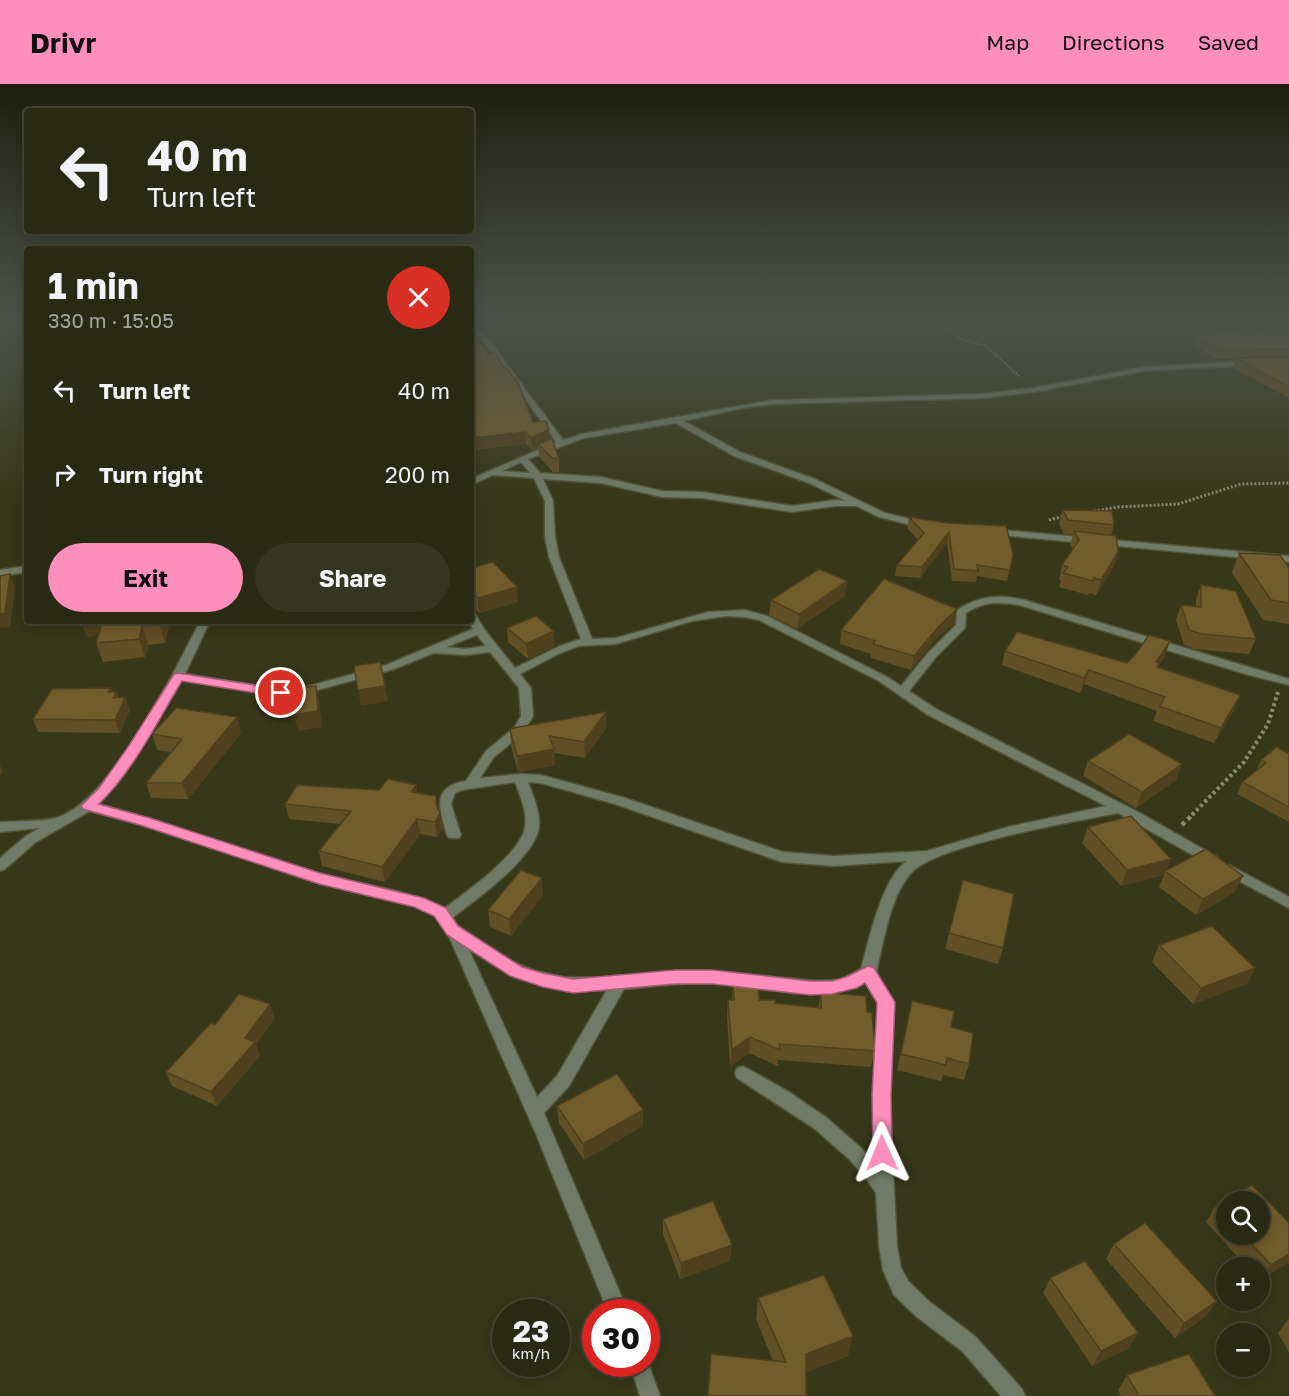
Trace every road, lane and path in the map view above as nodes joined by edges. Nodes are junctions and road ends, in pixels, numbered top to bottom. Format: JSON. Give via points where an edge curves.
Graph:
{"nodes":[{"id":1,"x":515,"y":380,"type":"edge"},
{"id":2,"x":1023,"y":380,"type":"edge"},
{"id":3,"x":1085,"y":380,"type":"edge"},
{"id":4,"x":1034,"y":390,"type":"junction"},
{"id":5,"x":677,"y":420,"type":"junction"},
{"id":6,"x":560,"y":442,"type":"junction"},
{"id":7,"x":523,"y":459,"type":"junction"},
{"id":8,"x":494,"y":473,"type":"junction"},
{"id":9,"x":537,"y":475,"type":"junction"},
{"id":10,"x":474,"y":481,"type":"edge"},
{"id":11,"x":1289,"y":483,"type":"edge"},
{"id":12,"x":859,"y":505,"type":"junction"},
{"id":13,"x":1082,"y":513,"type":"edge"},
{"id":14,"x":1070,"y":515,"type":"edge"},
{"id":15,"x":1048,"y":520,"type":"dead end"},
{"id":16,"x":932,"y":526,"type":"edge"},
{"id":17,"x":985,"y":531,"type":"edge"},
{"id":18,"x":1289,"y":559,"type":"edge"},
{"id":19,"x":24,"y":569,"type":"edge"},
{"id":20,"x":0,"y":573,"type":"edge"},
{"id":21,"x":474,"y":621,"type":"edge"},
{"id":22,"x":204,"y":624,"type":"edge"},
{"id":23,"x":479,"y":630,"type":"junction"},
{"id":24,"x":587,"y":640,"type":"junction"},
{"id":25,"x":493,"y":648,"type":"junction"},
{"id":26,"x":435,"y":650,"type":"junction"},
{"id":27,"x":513,"y":673,"type":"junction"},
{"id":28,"x":178,"y":676,"type":"junction"},
{"id":29,"x":1285,"y":681,"type":"edge"},
{"id":30,"x":903,"y":692,"type":"junction"},
{"id":31,"x":520,"y":778,"type":"junction"},
{"id":32,"x":470,"y":784,"type":"junction"},
{"id":33,"x":88,"y":806,"type":"junction"},
{"id":34,"x":1119,"y":808,"type":"junction"},
{"id":35,"x":61,"y":821,"type":"junction"},
{"id":36,"x":0,"y":827,"type":"edge"},
{"id":37,"x":454,"y":835,"type":"dead end"},
{"id":38,"x":1170,"y":837,"type":"junction"},
{"id":39,"x":933,"y":854,"type":"junction"},
{"id":40,"x":0,"y":866,"type":"edge"},
{"id":41,"x":1289,"y":903,"type":"edge"},
{"id":42,"x":448,"y":924,"type":"junction"},
{"id":43,"x":868,"y":973,"type":"junction"},
{"id":44,"x":620,"y":981,"type":"junction"},
{"id":45,"x":743,"y":1073,"type":"dead end"},
{"id":46,"x":534,"y":1112,"type":"junction"},
{"id":47,"x":886,"y":1191,"type":"junction"},
{"id":48,"x":613,"y":1299,"type":"edge"},
{"id":49,"x":644,"y":1377,"type":"edge"},
{"id":50,"x":650,"y":1396,"type":"edge"},
{"id":51,"x":1015,"y":1396,"type":"edge"}],
"edges":[{"from":1,"to":6,"type":"street"},
{"from":2,"to":4,"type":"path"},
{"from":3,"to":4,"type":"street"},
{"from":4,"to":5,"type":"street","via":[[948,398],[765,403]]},
{"from":5,"to":6,"type":"street"},
{"from":5,"to":12,"type":"street","via":[[737,454],[812,481]]},
{"from":6,"to":7,"type":"street"},
{"from":7,"to":8,"type":"street"},
{"from":7,"to":9,"type":"street"},
{"from":8,"to":9,"type":"street"},
{"from":8,"to":10,"type":"street"},
{"from":9,"to":12,"type":"street","via":[[601,480],[662,494],[702,495],[792,509],[835,503]]},
{"from":9,"to":24,"type":"street","via":[[551,508],[554,556]]},
{"from":11,"to":13,"type":"path","via":[[1241,484],[1178,504]]},
{"from":12,"to":16,"type":"street","via":[[901,521]]},
{"from":14,"to":15,"type":"path"},
{"from":17,"to":18,"type":"street"},
{"from":19,"to":20,"type":"street"},
{"from":21,"to":23,"type":"street"},
{"from":22,"to":28,"type":"street"},
{"from":23,"to":25,"type":"street"},
{"from":23,"to":26,"type":"street"},
{"from":24,"to":27,"type":"street"},
{"from":24,"to":30,"type":"street","via":[[614,642],[717,612],[746,612]]},
{"from":25,"to":26,"type":"street","via":[[465,652]]},
{"from":25,"to":27,"type":"street"},
{"from":26,"to":28,"type":"street","via":[[303,692],[281,693]]},
{"from":27,"to":32,"type":"street","via":[[525,688],[527,716],[519,730],[490,754]]},
{"from":28,"to":33,"type":"street","via":[[133,750],[104,791]]},
{"from":29,"to":30,"type":"street","via":[[1020,602],[989,598],[961,612],[961,626],[912,677]]},
{"from":29,"to":38,"type":"path","via":[[1268,724],[1244,762]]},
{"from":30,"to":34,"type":"street","via":[[932,712]]},
{"from":31,"to":32,"type":"street"},
{"from":31,"to":39,"type":"street","via":[[541,779],[620,801],[782,857],[834,861]]},
{"from":31,"to":42,"type":"street","via":[[532,816],[529,840]]},
{"from":32,"to":37,"type":"street","via":[[450,791],[445,804]]},
{"from":33,"to":35,"type":"street"},
{"from":33,"to":42,"type":"street","via":[[319,878],[418,902],[440,912]]},
{"from":34,"to":38,"type":"street"},
{"from":34,"to":39,"type":"street","via":[[980,839]]},
{"from":35,"to":36,"type":"street"},
{"from":35,"to":40,"type":"street","via":[[31,839]]},
{"from":38,"to":41,"type":"street"},
{"from":39,"to":43,"type":"street","via":[[909,866],[894,889]]},
{"from":42,"to":44,"type":"street","via":[[516,972],[573,986]]},
{"from":42,"to":46,"type":"street"},
{"from":43,"to":44,"type":"street","via":[[851,983],[810,988],[713,977]]},
{"from":43,"to":47,"type":"street","via":[[886,1002],[882,1095]]},
{"from":44,"to":46,"type":"street","via":[[563,1081]]},
{"from":45,"to":47,"type":"street","via":[[802,1109],[854,1150]]},
{"from":46,"to":48,"type":"street"},
{"from":47,"to":51,"type":"street","via":[[891,1270],[902,1288],[969,1344]]},
{"from":49,"to":50,"type":"street"}]}
